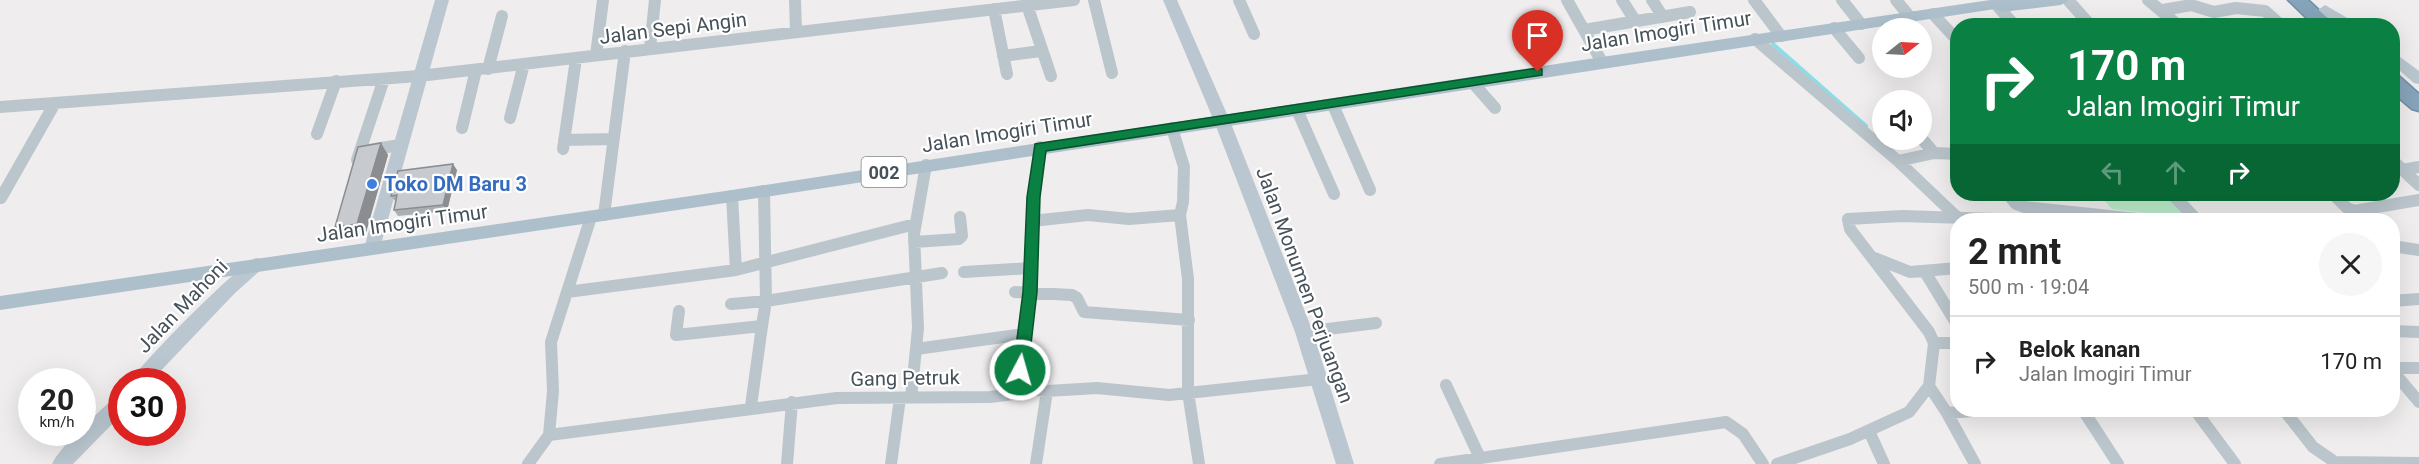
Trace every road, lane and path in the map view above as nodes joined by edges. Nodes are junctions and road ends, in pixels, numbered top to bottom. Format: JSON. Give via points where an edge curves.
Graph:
{"nodes":[{"id":1,"x":442,"y":0,"type":"edge"},
{"id":2,"x":603,"y":0,"type":"edge"},
{"id":3,"x":655,"y":0,"type":"edge"},
{"id":4,"x":795,"y":0,"type":"edge"},
{"id":5,"x":1074,"y":0,"type":"edge"},
{"id":6,"x":1094,"y":0,"type":"edge"},
{"id":7,"x":1170,"y":0,"type":"edge"},
{"id":8,"x":1239,"y":0,"type":"edge"},
{"id":9,"x":1567,"y":0,"type":"edge"},
{"id":10,"x":1622,"y":0,"type":"edge"},
{"id":11,"x":1652,"y":0,"type":"edge"},
{"id":12,"x":1754,"y":0,"type":"edge"},
{"id":13,"x":1842,"y":0,"type":"edge"},
{"id":14,"x":1896,"y":0,"type":"edge"},
{"id":15,"x":2061,"y":0,"type":"edge"},
{"id":16,"x":2068,"y":0,"type":"edge"},
{"id":17,"x":2148,"y":0,"type":"edge"},
{"id":18,"x":2297,"y":0,"type":"edge"},
{"id":19,"x":1994,"y":3,"type":"edge"},
{"id":20,"x":1021,"y":4,"type":"edge"},
{"id":21,"x":994,"y":9,"type":"junction"},
{"id":22,"x":2163,"y":10,"type":"junction"},
{"id":23,"x":1690,"y":12,"type":"dead end"},
{"id":24,"x":1933,"y":14,"type":"junction"},
{"id":25,"x":502,"y":16,"type":"dead end"},
{"id":26,"x":1663,"y":17,"type":"junction"},
{"id":27,"x":1910,"y":17,"type":"junction"},
{"id":28,"x":2008,"y":18,"type":"edge"},
{"id":29,"x":2084,"y":18,"type":"edge"},
{"id":30,"x":2171,"y":18,"type":"edge"},
{"id":31,"x":2273,"y":18,"type":"edge"},
{"id":32,"x":2334,"y":18,"type":"edge"},
{"id":33,"x":1636,"y":22,"type":"junction"},
{"id":34,"x":1861,"y":24,"type":"junction"},
{"id":35,"x":1834,"y":28,"type":"junction"},
{"id":36,"x":1584,"y":30,"type":"junction"},
{"id":37,"x":796,"y":31,"type":"junction"},
{"id":38,"x":1950,"y":32,"type":"edge"},
{"id":39,"x":1254,"y":34,"type":"dead end"},
{"id":40,"x":1770,"y":37,"type":"junction"},
{"id":41,"x":650,"y":48,"type":"junction"},
{"id":42,"x":625,"y":51,"type":"junction"},
{"id":43,"x":1041,"y":51,"type":"junction"},
{"id":44,"x":596,"y":55,"type":"junction"},
{"id":45,"x":1003,"y":56,"type":"junction"},
{"id":46,"x":1859,"y":58,"type":"dead end"},
{"id":47,"x":576,"y":59,"type":"junction"},
{"id":48,"x":1602,"y":62,"type":"junction"},
{"id":49,"x":2400,"y":63,"type":"edge"},
{"id":50,"x":524,"y":64,"type":"junction"},
{"id":51,"x":482,"y":69,"type":"junction"},
{"id":52,"x":1112,"y":73,"type":"dead end"},
{"id":53,"x":1006,"y":74,"type":"dead end"},
{"id":54,"x":2400,"y":75,"type":"edge"},
{"id":55,"x":419,"y":76,"type":"junction"},
{"id":56,"x":1051,"y":76,"type":"dead end"},
{"id":57,"x":384,"y":79,"type":"junction"},
{"id":58,"x":2419,"y":79,"type":"edge"},
{"id":59,"x":336,"y":81,"type":"junction"},
{"id":60,"x":1473,"y":82,"type":"junction"},
{"id":61,"x":2400,"y":88,"type":"edge"},
{"id":62,"x":2419,"y":91,"type":"edge"},
{"id":63,"x":2400,"y":96,"type":"edge"},
{"id":64,"x":55,"y":103,"type":"junction"},
{"id":65,"x":2419,"y":104,"type":"edge"},
{"id":66,"x":1333,"y":105,"type":"junction"},
{"id":67,"x":0,"y":107,"type":"edge"},
{"id":68,"x":1495,"y":108,"type":"dead end"},
{"id":69,"x":1297,"y":110,"type":"junction"},
{"id":70,"x":2419,"y":112,"type":"edge"},
{"id":71,"x":510,"y":118,"type":"dead end"},
{"id":72,"x":1222,"y":121,"type":"junction"},
{"id":73,"x":462,"y":128,"type":"dead end"},
{"id":74,"x":1172,"y":128,"type":"junction"},
{"id":75,"x":317,"y":134,"type":"dead end"},
{"id":76,"x":614,"y":139,"type":"junction"},
{"id":77,"x":400,"y":145,"type":"junction"},
{"id":78,"x":1040,"y":147,"type":"junction"},
{"id":79,"x":1931,"y":150,"type":"edge"},
{"id":80,"x":1934,"y":153,"type":"junction"},
{"id":81,"x":1950,"y":154,"type":"edge"},
{"id":82,"x":1898,"y":161,"type":"junction"},
{"id":83,"x":926,"y":165,"type":"junction"},
{"id":84,"x":2400,"y":167,"type":"edge"},
{"id":85,"x":2419,"y":167,"type":"edge"},
{"id":86,"x":2403,"y":170,"type":"junction"},
{"id":87,"x":2419,"y":185,"type":"edge"},
{"id":88,"x":1370,"y":190,"type":"dead end"},
{"id":89,"x":764,"y":191,"type":"junction"},
{"id":90,"x":1334,"y":194,"type":"dead end"},
{"id":91,"x":732,"y":196,"type":"junction"},
{"id":92,"x":1,"y":198,"type":"edge"},
{"id":93,"x":2419,"y":200,"type":"edge"},
{"id":94,"x":2014,"y":201,"type":"edge"},
{"id":95,"x":2179,"y":201,"type":"edge"},
{"id":96,"x":2341,"y":201,"type":"edge"},
{"id":97,"x":2381,"y":201,"type":"edge"},
{"id":98,"x":2384,"y":204,"type":"junction"},
{"id":99,"x":1952,"y":213,"type":"edge"},
{"id":100,"x":2039,"y":213,"type":"edge"},
{"id":101,"x":2190,"y":213,"type":"edge"},
{"id":102,"x":1180,"y":215,"type":"junction"},
{"id":103,"x":597,"y":216,"type":"junction"},
{"id":104,"x":960,"y":217,"type":"dead end"},
{"id":105,"x":1950,"y":219,"type":"edge"},
{"id":106,"x":1032,"y":222,"type":"junction"},
{"id":107,"x":915,"y":224,"type":"junction"},
{"id":108,"x":914,"y":242,"type":"junction"},
{"id":109,"x":2400,"y":247,"type":"edge"},
{"id":110,"x":372,"y":248,"type":"junction"},
{"id":111,"x":2419,"y":250,"type":"edge"},
{"id":112,"x":2400,"y":255,"type":"edge"},
{"id":113,"x":2419,"y":256,"type":"edge"},
{"id":114,"x":1871,"y":257,"type":"junction"},
{"id":115,"x":766,"y":263,"type":"junction"},
{"id":116,"x":256,"y":264,"type":"junction"},
{"id":117,"x":1031,"y":268,"type":"junction"},
{"id":118,"x":1950,"y":269,"type":"edge"},
{"id":119,"x":736,"y":270,"type":"junction"},
{"id":120,"x":964,"y":272,"type":"dead end"},
{"id":121,"x":1925,"y":272,"type":"junction"},
{"id":122,"x":942,"y":273,"type":"dead end"},
{"id":123,"x":914,"y":277,"type":"junction"},
{"id":124,"x":567,"y":292,"type":"junction"},
{"id":125,"x":1015,"y":292,"type":"dead end"},
{"id":126,"x":1030,"y":292,"type":"junction"},
{"id":127,"x":1943,"y":300,"type":"junction"},
{"id":128,"x":1950,"y":300,"type":"edge"},
{"id":129,"x":766,"y":301,"type":"junction"},
{"id":130,"x":2400,"y":301,"type":"edge"},
{"id":131,"x":2417,"y":302,"type":"edge"},
{"id":132,"x":0,"y":303,"type":"edge"},
{"id":133,"x":731,"y":304,"type":"dead end"},
{"id":134,"x":679,"y":312,"type":"dead end"},
{"id":135,"x":1950,"y":312,"type":"edge"},
{"id":136,"x":1190,"y":320,"type":"junction"},
{"id":137,"x":1376,"y":323,"type":"dead end"},
{"id":138,"x":762,"y":326,"type":"junction"},
{"id":139,"x":2400,"y":331,"type":"edge"},
{"id":140,"x":1304,"y":332,"type":"junction"},
{"id":141,"x":2419,"y":332,"type":"edge"},
{"id":142,"x":1024,"y":334,"type":"junction"},
{"id":143,"x":1950,"y":342,"type":"edge"},
{"id":144,"x":1934,"y":343,"type":"junction"},
{"id":145,"x":916,"y":349,"type":"junction"},
{"id":146,"x":152,"y":368,"type":"edge"},
{"id":147,"x":2419,"y":368,"type":"edge"},
{"id":148,"x":2400,"y":369,"type":"edge"},
{"id":149,"x":1319,"y":379,"type":"junction"},
{"id":150,"x":2400,"y":379,"type":"edge"},
{"id":151,"x":1446,"y":385,"type":"dead end"},
{"id":152,"x":1929,"y":386,"type":"junction"},
{"id":153,"x":1018,"y":388,"type":"junction"},
{"id":154,"x":1047,"y":391,"type":"junction"},
{"id":155,"x":1188,"y":392,"type":"junction"},
{"id":156,"x":905,"y":398,"type":"junction"},
{"id":157,"x":792,"y":402,"type":"junction"},
{"id":158,"x":2419,"y":402,"type":"edge"},
{"id":159,"x":751,"y":406,"type":"junction"},
{"id":160,"x":1947,"y":413,"type":"junction"},
{"id":161,"x":1950,"y":413,"type":"edge"},
{"id":162,"x":108,"y":415,"type":"edge"},
{"id":163,"x":2088,"y":417,"type":"edge"},
{"id":164,"x":2200,"y":417,"type":"edge"},
{"id":165,"x":2290,"y":417,"type":"edge"},
{"id":166,"x":1869,"y":431,"type":"junction"},
{"id":167,"x":549,"y":435,"type":"junction"},
{"id":168,"x":1480,"y":458,"type":"junction"},
{"id":169,"x":2419,"y":463,"type":"edge"},
{"id":170,"x":61,"y":464,"type":"edge"},
{"id":171,"x":528,"y":464,"type":"edge"},
{"id":172,"x":787,"y":464,"type":"edge"},
{"id":173,"x":891,"y":464,"type":"edge"},
{"id":174,"x":1036,"y":464,"type":"edge"},
{"id":175,"x":1199,"y":464,"type":"edge"},
{"id":176,"x":1345,"y":464,"type":"edge"},
{"id":177,"x":1440,"y":464,"type":"edge"},
{"id":178,"x":1764,"y":464,"type":"edge"},
{"id":179,"x":1777,"y":464,"type":"edge"},
{"id":180,"x":1884,"y":464,"type":"edge"},
{"id":181,"x":1975,"y":464,"type":"edge"},
{"id":182,"x":2118,"y":464,"type":"edge"},
{"id":183,"x":2235,"y":464,"type":"edge"}],
"edges":[{"from":1,"to":55,"type":"street"},
{"from":2,"to":44,"type":"street"},
{"from":3,"to":41,"type":"street"},
{"from":4,"to":37,"type":"street"},
{"from":5,"to":20,"type":"street","name":"Jalan Sepi Angin"},
{"from":6,"to":52,"type":"street"},
{"from":7,"to":72,"type":"street","name":"Jalan Monumen Perjuangan"},
{"from":8,"to":39,"type":"street"},
{"from":9,"to":36,"type":"street"},
{"from":10,"to":33,"type":"street"},
{"from":11,"to":26,"type":"street"},
{"from":12,"to":40,"type":"street"},
{"from":13,"to":34,"type":"street"},
{"from":14,"to":27,"type":"street"},
{"from":15,"to":19,"type":"main road","name":"Jalan Imogiri Timur","number":"002"},
{"from":16,"to":29,"type":"street"},
{"from":17,"to":22,"type":"street"},
{"from":18,"to":32,"type":"highway"},
{"from":19,"to":24,"type":"main road","name":"Jalan Imogiri Timur","number":"002"},
{"from":19,"to":28,"type":"street"},
{"from":20,"to":21,"type":"street","name":"Jalan Sepi Angin"},
{"from":20,"to":43,"type":"street"},
{"from":21,"to":37,"type":"street","name":"Jalan Sepi Angin"},
{"from":21,"to":45,"type":"street"},
{"from":22,"to":30,"type":"street"},
{"from":22,"to":31,"type":"street","via":[[2191,5],[2214,12],[2236,8],[2265,11]]},
{"from":23,"to":26,"type":"street"},
{"from":24,"to":27,"type":"main road","name":"Jalan Imogiri Timur","number":"002"},
{"from":24,"to":38,"type":"street"},
{"from":25,"to":51,"type":"street"},
{"from":26,"to":33,"type":"street"},
{"from":27,"to":34,"type":"main road","name":"Jalan Imogiri Timur","number":"002"},
{"from":33,"to":36,"type":"street","via":[[1619,21]]},
{"from":34,"to":35,"type":"main road","name":"Jalan Imogiri Timur","number":"002"},
{"from":35,"to":40,"type":"main road","name":"Jalan Imogiri Timur","number":"002"},
{"from":35,"to":46,"type":"street"},
{"from":36,"to":48,"type":"street"},
{"from":37,"to":41,"type":"street","name":"Jalan Sepi Angin"},
{"from":40,"to":48,"type":"main road","name":"Jalan Imogiri Timur","number":"002"},
{"from":40,"to":82,"type":"street"},
{"from":41,"to":42,"type":"street","name":"Jalan Sepi Angin"},
{"from":42,"to":44,"type":"street","name":"Jalan Sepi Angin"},
{"from":42,"to":76,"type":"street"},
{"from":43,"to":45,"type":"street"},
{"from":43,"to":56,"type":"street"},
{"from":44,"to":47,"type":"street","name":"Jalan Sepi Angin"},
{"from":45,"to":53,"type":"street"},
{"from":47,"to":50,"type":"street","name":"Jalan Sepi Angin"},
{"from":47,"to":76,"type":"street","via":[[564,144]]},
{"from":48,"to":60,"type":"main road","name":"Jalan Imogiri Timur","number":"002"},
{"from":49,"to":58,"type":"street"},
{"from":50,"to":51,"type":"street","name":"Jalan Sepi Angin"},
{"from":50,"to":71,"type":"street"},
{"from":51,"to":55,"type":"street","name":"Jalan Sepi Angin"},
{"from":51,"to":73,"type":"street"},
{"from":54,"to":62,"type":"highway"},
{"from":55,"to":57,"type":"street","name":"Jalan Sepi Angin"},
{"from":55,"to":77,"type":"street"},
{"from":57,"to":59,"type":"street","name":"Jalan Sepi Angin"},
{"from":57,"to":77,"type":"street","via":[[358,156]]},
{"from":59,"to":64,"type":"street","name":"Jalan Sepi Angin"},
{"from":59,"to":75,"type":"street"},
{"from":60,"to":66,"type":"main road","name":"Jalan Imogiri Timur","number":"002"},
{"from":60,"to":68,"type":"street"},
{"from":61,"to":65,"type":"highway"},
{"from":63,"to":70,"type":"street"},
{"from":64,"to":67,"type":"street","name":"Jalan Sepi Angin"},
{"from":64,"to":92,"type":"street"},
{"from":66,"to":69,"type":"main road","name":"Jalan Imogiri Timur","number":"002"},
{"from":66,"to":88,"type":"street"},
{"from":69,"to":72,"type":"main road","name":"Jalan Imogiri Timur","number":"002"},
{"from":69,"to":90,"type":"street"},
{"from":72,"to":74,"type":"main road","name":"Jalan Imogiri Timur","number":"002"},
{"from":72,"to":140,"type":"street","name":"Jalan Monumen Perjuangan"},
{"from":74,"to":78,"type":"main road","name":"Jalan Imogiri Timur","number":"002"},
{"from":74,"to":102,"type":"street","via":[[1184,167]]},
{"from":76,"to":103,"type":"street"},
{"from":77,"to":110,"type":"street"},
{"from":78,"to":83,"type":"main road","name":"Jalan Imogiri Timur","number":"002"},
{"from":78,"to":106,"type":"street"},
{"from":79,"to":80,"type":"street"},
{"from":80,"to":81,"type":"street"},
{"from":80,"to":82,"type":"street"},
{"from":82,"to":99,"type":"street"},
{"from":83,"to":89,"type":"main road","name":"Jalan Imogiri Timur","number":"002"},
{"from":83,"to":107,"type":"street"},
{"from":84,"to":86,"type":"street"},
{"from":85,"to":86,"type":"street"},
{"from":86,"to":87,"type":"street"},
{"from":89,"to":91,"type":"main road","name":"Jalan Imogiri Timur","number":"002"},
{"from":89,"to":115,"type":"street"},
{"from":91,"to":103,"type":"main road","name":"Jalan Imogiri Timur","number":"002"},
{"from":91,"to":119,"type":"street"},
{"from":93,"to":98,"type":"street"},
{"from":94,"to":100,"type":"street"},
{"from":95,"to":101,"type":"street"},
{"from":96,"to":98,"type":"street","via":[[2353,211]]},
{"from":97,"to":98,"type":"street"},
{"from":102,"to":106,"type":"street","via":[[1128,219],[1088,215]]},
{"from":102,"to":136,"type":"street"},
{"from":103,"to":110,"type":"main road","name":"Jalan Imogiri Timur","number":"002"},
{"from":103,"to":124,"type":"street"},
{"from":104,"to":108,"type":"street","via":[[959,239]]},
{"from":105,"to":114,"type":"street","via":[[1902,216],[1848,219],[1850,229]]},
{"from":106,"to":117,"type":"street"},
{"from":107,"to":108,"type":"street"},
{"from":107,"to":115,"type":"street"},
{"from":108,"to":123,"type":"street"},
{"from":109,"to":111,"type":"street"},
{"from":110,"to":116,"type":"main road","name":"Jalan Imogiri Timur","number":"002"},
{"from":112,"to":113,"type":"street"},
{"from":114,"to":121,"type":"street","via":[[1905,271]]},
{"from":114,"to":144,"type":"street","via":[[1919,316]]},
{"from":115,"to":119,"type":"street"},
{"from":115,"to":129,"type":"street"},
{"from":116,"to":132,"type":"main road","name":"Jalan Imogiri Timur","number":"002"},
{"from":116,"to":146,"type":"street","name":"Jalan Mahoni"},
{"from":117,"to":120,"type":"street"},
{"from":117,"to":126,"type":"street"},
{"from":118,"to":121,"type":"street"},
{"from":119,"to":124,"type":"street"},
{"from":121,"to":127,"type":"street"},
{"from":122,"to":123,"type":"street"},
{"from":123,"to":129,"type":"street"},
{"from":123,"to":145,"type":"street"},
{"from":124,"to":167,"type":"street","via":[[551,342],[553,391]]},
{"from":125,"to":126,"type":"street"},
{"from":126,"to":136,"type":"street","via":[[1072,294],[1084,312]]},
{"from":126,"to":142,"type":"street"},
{"from":127,"to":128,"type":"street"},
{"from":127,"to":135,"type":"street"},
{"from":129,"to":133,"type":"street"},
{"from":129,"to":138,"type":"street"},
{"from":130,"to":131,"type":"street"},
{"from":134,"to":138,"type":"street","via":[[676,335]]},
{"from":136,"to":155,"type":"street"},
{"from":137,"to":140,"type":"street"},
{"from":138,"to":159,"type":"street"},
{"from":139,"to":141,"type":"street"},
{"from":140,"to":149,"type":"street","name":"Jalan Monumen Perjuangan"},
{"from":142,"to":145,"type":"street"},
{"from":142,"to":153,"type":"street"},
{"from":143,"to":144,"type":"street"},
{"from":144,"to":152,"type":"street"},
{"from":145,"to":156,"type":"street"},
{"from":147,"to":148,"type":"street"},
{"from":149,"to":155,"type":"street"},
{"from":149,"to":176,"type":"street","name":"Jalan Monumen Perjuangan"},
{"from":150,"to":158,"type":"street"},
{"from":151,"to":168,"type":"street"},
{"from":152,"to":160,"type":"street"},
{"from":152,"to":166,"type":"street","via":[[1909,412]]},
{"from":153,"to":154,"type":"street"},
{"from":153,"to":156,"type":"street","name":"Gang Petruk","via":[[1010,396]]},
{"from":154,"to":155,"type":"street","via":[[1097,388],[1169,395]]},
{"from":154,"to":174,"type":"street"},
{"from":155,"to":175,"type":"street"},
{"from":156,"to":157,"type":"street","name":"Gang Petruk"},
{"from":156,"to":173,"type":"street"},
{"from":157,"to":159,"type":"street","name":"Gang Petruk"},
{"from":157,"to":172,"type":"street"},
{"from":159,"to":167,"type":"street","name":"Gang Petruk"},
{"from":160,"to":161,"type":"street"},
{"from":160,"to":181,"type":"street"},
{"from":162,"to":170,"type":"street"},
{"from":163,"to":182,"type":"street"},
{"from":164,"to":183,"type":"street"},
{"from":165,"to":169,"type":"street","via":[[2322,454],[2336,462]]},
{"from":166,"to":179,"type":"street"},
{"from":166,"to":180,"type":"street"},
{"from":167,"to":171,"type":"street"},
{"from":168,"to":177,"type":"street"},
{"from":168,"to":178,"type":"street","via":[[1729,422],[1743,433]]}]}
